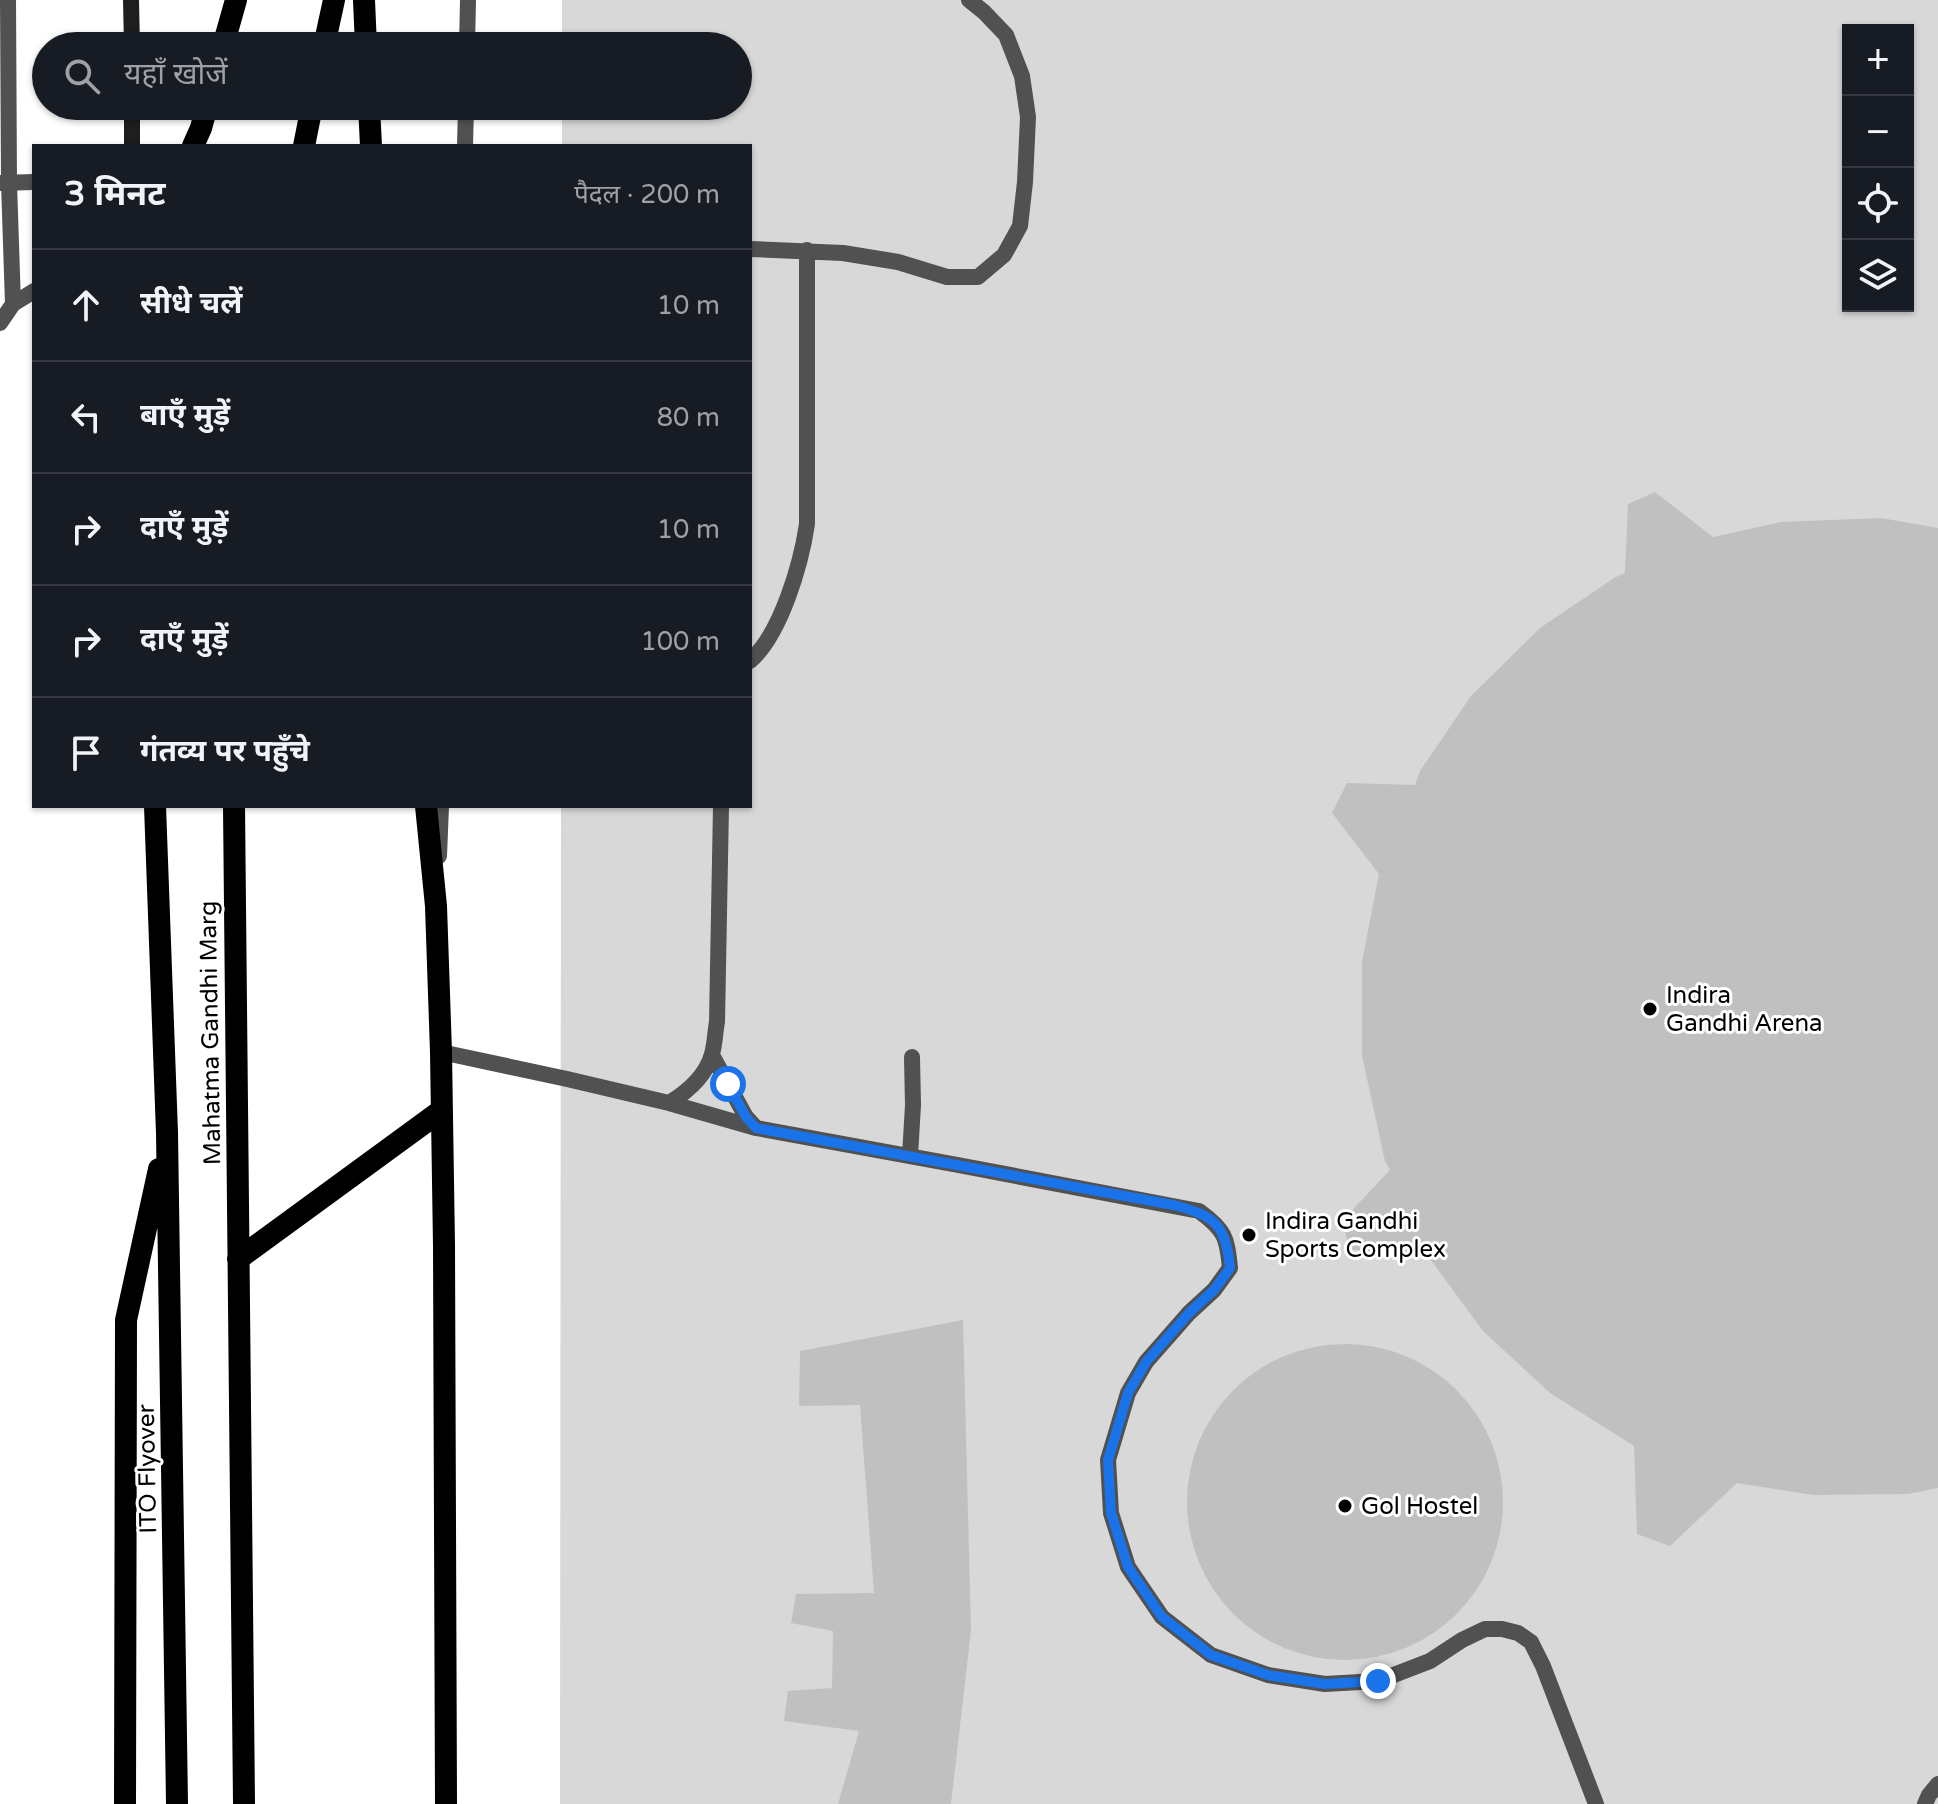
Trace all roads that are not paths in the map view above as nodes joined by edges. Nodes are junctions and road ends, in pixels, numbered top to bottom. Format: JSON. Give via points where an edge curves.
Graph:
{"nodes":[{"id":1,"x":8,"y":0,"type":"edge"},
{"id":2,"x":131,"y":0,"type":"edge"},
{"id":3,"x":236,"y":0,"type":"edge"},
{"id":4,"x":334,"y":0,"type":"edge"},
{"id":5,"x":364,"y":0,"type":"edge"},
{"id":6,"x":468,"y":0,"type":"edge"},
{"id":7,"x":969,"y":0,"type":"edge"},
{"id":8,"x":132,"y":32,"type":"edge"},
{"id":9,"x":227,"y":32,"type":"edge"},
{"id":10,"x":327,"y":32,"type":"edge"},
{"id":11,"x":365,"y":32,"type":"edge"},
{"id":12,"x":467,"y":32,"type":"edge"},
{"id":13,"x":132,"y":120,"type":"edge"},
{"id":14,"x":202,"y":120,"type":"edge"},
{"id":15,"x":309,"y":120,"type":"edge"},
{"id":16,"x":370,"y":120,"type":"edge"},
{"id":17,"x":466,"y":120,"type":"edge"},
{"id":18,"x":132,"y":144,"type":"edge"},
{"id":19,"x":194,"y":144,"type":"edge"},
{"id":20,"x":304,"y":144,"type":"edge"},
{"id":21,"x":371,"y":144,"type":"edge"},
{"id":22,"x":465,"y":144,"type":"edge"},
{"id":23,"x":32,"y":182,"type":"edge"},
{"id":24,"x":4,"y":183,"type":"edge"},
{"id":25,"x":752,"y":249,"type":"edge"},
{"id":26,"x":807,"y":250,"type":"junction"},
{"id":27,"x":32,"y":292,"type":"edge"},
{"id":28,"x":13,"y":304,"type":"junction"},
{"id":29,"x":0,"y":323,"type":"edge"},
{"id":30,"x":752,"y":659,"type":"edge"},
{"id":31,"x":155,"y":808,"type":"edge"},
{"id":32,"x":234,"y":808,"type":"edge"},
{"id":33,"x":426,"y":808,"type":"edge"},
{"id":34,"x":441,"y":808,"type":"edge"},
{"id":35,"x":721,"y":808,"type":"edge"},
{"id":36,"x":436,"y":906,"type":"junction"},
{"id":37,"x":441,"y":1052,"type":"junction"},
{"id":38,"x":712,"y":1055,"type":"junction"},
{"id":39,"x":912,"y":1057,"type":"dead end"},
{"id":40,"x":669,"y":1103,"type":"junction"},
{"id":41,"x":442,"y":1110,"type":"junction"},
{"id":42,"x":756,"y":1128,"type":"junction"},
{"id":43,"x":167,"y":1133,"type":"junction"},
{"id":44,"x":910,"y":1156,"type":"junction"},
{"id":45,"x":238,"y":1259,"type":"junction"},
{"id":46,"x":1938,"y":1784,"type":"edge"},
{"id":47,"x":125,"y":1804,"type":"edge"},
{"id":48,"x":177,"y":1804,"type":"edge"},
{"id":49,"x":244,"y":1804,"type":"edge"},
{"id":50,"x":446,"y":1804,"type":"edge"},
{"id":51,"x":1596,"y":1804,"type":"edge"},
{"id":52,"x":1925,"y":1804,"type":"edge"}],
"edges":[{"from":1,"to":24,"type":"street"},
{"from":2,"to":8,"type":"main road"},
{"from":3,"to":9,"type":"highway"},
{"from":4,"to":10,"type":"highway"},
{"from":5,"to":11,"type":"highway"},
{"from":6,"to":12,"type":"street"},
{"from":7,"to":26,"type":"street","via":[[1006,35],[1022,76],[1028,117],[1020,226],[1004,255],[978,277],[947,277],[898,262]]},
{"from":13,"to":18,"type":"main road"},
{"from":14,"to":19,"type":"highway"},
{"from":15,"to":20,"type":"highway"},
{"from":16,"to":21,"type":"highway"},
{"from":17,"to":22,"type":"street"},
{"from":23,"to":24,"type":"street"},
{"from":24,"to":28,"type":"street"},
{"from":25,"to":26,"type":"street"},
{"from":26,"to":30,"type":"street","via":[[807,524],[780,618]]},
{"from":27,"to":28,"type":"street"},
{"from":28,"to":29,"type":"street"},
{"from":31,"to":43,"type":"highway","name":"Mahatma Gandhi Marg"},
{"from":32,"to":45,"type":"highway","name":"Mahatma Gandhi Marg"},
{"from":33,"to":36,"type":"highway"},
{"from":34,"to":36,"type":"street"},
{"from":35,"to":38,"type":"street"},
{"from":36,"to":37,"type":"highway"},
{"from":37,"to":40,"type":"street"},
{"from":37,"to":41,"type":"highway"},
{"from":38,"to":40,"type":"street","via":[[688,1091]]},
{"from":38,"to":42,"type":"street"},
{"from":39,"to":44,"type":"street"},
{"from":40,"to":42,"type":"street"},
{"from":41,"to":45,"type":"highway"},
{"from":41,"to":50,"type":"highway"},
{"from":42,"to":44,"type":"street"},
{"from":43,"to":47,"type":"highway","via":[[126,1320]]},
{"from":43,"to":48,"type":"highway","name":"ITO Flyover"},
{"from":44,"to":51,"type":"street","via":[[1199,1211],[1216,1224],[1227,1243],[1230,1268],[1146,1362],[1128,1393],[1108,1460],[1111,1513],[1128,1567],[1162,1617],[1211,1655],[1268,1675],[1325,1684],[1378,1681],[1430,1661],[1485,1629],[1518,1633],[1531,1642],[1543,1666]]},
{"from":45,"to":49,"type":"highway"},
{"from":46,"to":52,"type":"street"}]}
